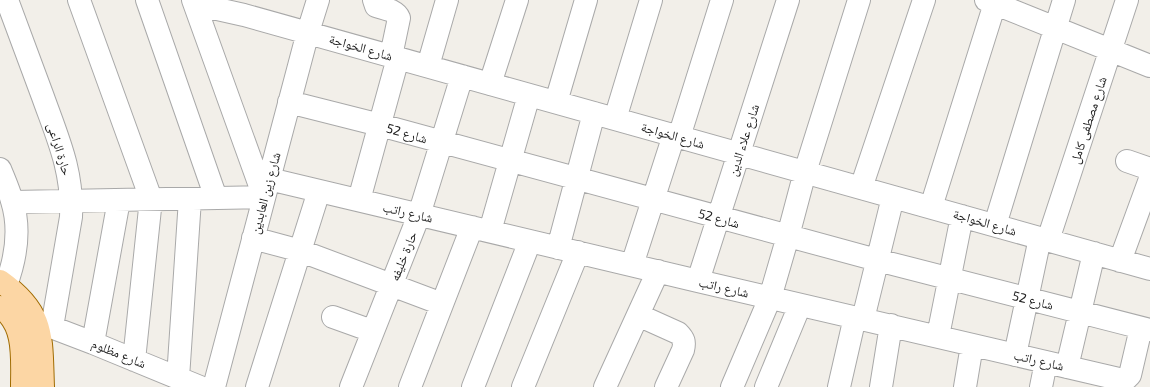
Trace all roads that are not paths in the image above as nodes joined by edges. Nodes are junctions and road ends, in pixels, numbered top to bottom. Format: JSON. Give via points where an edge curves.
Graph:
{"nodes":[{"id":1,"x":7,"y":0,"type":"edge"},
{"id":2,"x":79,"y":0,"type":"edge"},
{"id":3,"x":147,"y":0,"type":"edge"},
{"id":4,"x":318,"y":0,"type":"edge"},
{"id":5,"x":374,"y":0,"type":"edge"},
{"id":6,"x":447,"y":0,"type":"edge"},
{"id":7,"x":517,"y":0,"type":"edge"},
{"id":8,"x":586,"y":0,"type":"edge"},
{"id":9,"x":651,"y":0,"type":"edge"},
{"id":10,"x":722,"y":0,"type":"edge"},
{"id":11,"x":788,"y":0,"type":"edge"},
{"id":12,"x":859,"y":0,"type":"edge"},
{"id":13,"x":924,"y":0,"type":"edge"},
{"id":14,"x":1064,"y":0,"type":"edge"},
{"id":15,"x":1127,"y":0,"type":"edge"},
{"id":16,"x":992,"y":1,"type":"edge"},
{"id":17,"x":194,"y":2,"type":"edge"},
{"id":18,"x":247,"y":7,"type":"edge"},
{"id":19,"x":1056,"y":28,"type":"junction"},
{"id":20,"x":308,"y":32,"type":"junction"},
{"id":21,"x":1111,"y":50,"type":"junction"},
{"id":22,"x":394,"y":57,"type":"junction"},
{"id":23,"x":428,"y":66,"type":"junction"},
{"id":24,"x":1150,"y":66,"type":"edge"},
{"id":25,"x":462,"y":76,"type":"junction"},
{"id":26,"x":490,"y":84,"type":"junction"},
{"id":27,"x":529,"y":95,"type":"junction"},
{"id":28,"x":289,"y":102,"type":"junction"},
{"id":29,"x":556,"y":102,"type":"junction"},
{"id":30,"x":594,"y":113,"type":"junction"},
{"id":31,"x":615,"y":119,"type":"junction"},
{"id":32,"x":380,"y":125,"type":"junction"},
{"id":33,"x":677,"y":136,"type":"junction"},
{"id":34,"x":441,"y":142,"type":"junction"},
{"id":35,"x":739,"y":154,"type":"junction"},
{"id":36,"x":1127,"y":161,"type":"dead end"},
{"id":37,"x":510,"y":162,"type":"junction"},
{"id":38,"x":0,"y":169,"type":"edge"},
{"id":39,"x":1150,"y":169,"type":"edge"},
{"id":40,"x":805,"y":172,"type":"junction"},
{"id":41,"x":576,"y":179,"type":"junction"},
{"id":42,"x":1150,"y":179,"type":"edge"},
{"id":43,"x":266,"y":188,"type":"junction"},
{"id":44,"x":861,"y":188,"type":"junction"},
{"id":45,"x":319,"y":191,"type":"junction"},
{"id":46,"x":893,"y":197,"type":"junction"},
{"id":47,"x":216,"y":198,"type":"junction"},
{"id":48,"x":151,"y":199,"type":"junction"},
{"id":49,"x":190,"y":199,"type":"junction"},
{"id":50,"x":119,"y":200,"type":"junction"},
{"id":51,"x":359,"y":200,"type":"junction"},
{"id":52,"x":653,"y":200,"type":"junction"},
{"id":53,"x":72,"y":201,"type":"junction"},
{"id":54,"x":13,"y":202,"type":"junction"},
{"id":55,"x":931,"y":208,"type":"junction"},
{"id":56,"x":419,"y":215,"type":"junction"},
{"id":57,"x":962,"y":216,"type":"junction"},
{"id":58,"x":718,"y":218,"type":"junction"},
{"id":59,"x":995,"y":225,"type":"junction"},
{"id":60,"x":481,"y":229,"type":"junction"},
{"id":61,"x":788,"y":236,"type":"junction"},
{"id":62,"x":253,"y":238,"type":"junction"},
{"id":63,"x":1044,"y":239,"type":"junction"},
{"id":64,"x":530,"y":241,"type":"junction"},
{"id":65,"x":568,"y":250,"type":"junction"},
{"id":66,"x":301,"y":251,"type":"junction"},
{"id":67,"x":1094,"y":253,"type":"junction"},
{"id":68,"x":877,"y":260,"type":"junction"},
{"id":69,"x":1120,"y":261,"type":"junction"},
{"id":70,"x":632,"y":265,"type":"junction"},
{"id":71,"x":1150,"y":269,"type":"edge"},
{"id":72,"x":658,"y":271,"type":"junction"},
{"id":73,"x":949,"y":279,"type":"junction"},
{"id":74,"x":698,"y":281,"type":"junction"},
{"id":75,"x":3,"y":283,"type":"edge"},
{"id":76,"x":391,"y":284,"type":"junction"},
{"id":77,"x":770,"y":298,"type":"junction"},
{"id":78,"x":1027,"y":298,"type":"junction"},
{"id":79,"x":442,"y":304,"type":"junction"},
{"id":80,"x":800,"y":305,"type":"junction"},
{"id":81,"x":0,"y":307,"type":"edge"},
{"id":82,"x":1080,"y":312,"type":"junction"},
{"id":83,"x":638,"y":315,"type":"junction"},
{"id":84,"x":333,"y":317,"type":"dead end"},
{"id":85,"x":859,"y":318,"type":"junction"},
{"id":86,"x":44,"y":324,"type":"junction"},
{"id":87,"x":891,"y":325,"type":"junction"},
{"id":88,"x":1146,"y":329,"type":"edge"},
{"id":89,"x":372,"y":331,"type":"junction"},
{"id":90,"x":938,"y":336,"type":"junction"},
{"id":91,"x":93,"y":343,"type":"junction"},
{"id":92,"x":972,"y":345,"type":"junction"},
{"id":93,"x":1015,"y":354,"type":"junction"},
{"id":94,"x":134,"y":360,"type":"junction"},
{"id":95,"x":1046,"y":362,"type":"junction"},
{"id":96,"x":1067,"y":367,"type":"junction"},
{"id":97,"x":178,"y":378,"type":"junction"},
{"id":98,"x":733,"y":385,"type":"edge"},
{"id":99,"x":22,"y":387,"type":"edge"},
{"id":100,"x":43,"y":387,"type":"edge"},
{"id":101,"x":200,"y":387,"type":"edge"},
{"id":102,"x":214,"y":387,"type":"edge"},
{"id":103,"x":257,"y":387,"type":"edge"},
{"id":104,"x":351,"y":387,"type":"edge"},
{"id":105,"x":410,"y":387,"type":"edge"},
{"id":106,"x":473,"y":387,"type":"edge"},
{"id":107,"x":523,"y":387,"type":"edge"},
{"id":108,"x":605,"y":387,"type":"edge"},
{"id":109,"x":666,"y":387,"type":"edge"},
{"id":110,"x":757,"y":387,"type":"edge"},
{"id":111,"x":766,"y":387,"type":"edge"},
{"id":112,"x":839,"y":387,"type":"edge"},
{"id":113,"x":881,"y":387,"type":"edge"},
{"id":114,"x":965,"y":387,"type":"edge"},
{"id":115,"x":1041,"y":387,"type":"edge"}],
"edges":[{"from":1,"to":53,"type":"street","name":"حارة الراعى","via":[[63,152]]},
{"from":2,"to":48,"type":"street"},
{"from":3,"to":47,"type":"street"},
{"from":4,"to":20,"type":"street","name":"شارع زين العابدين"},
{"from":5,"to":22,"type":"street","via":[[376,6],[398,14]]},
{"from":6,"to":23,"type":"street"},
{"from":7,"to":26,"type":"street"},
{"from":8,"to":29,"type":"street"},
{"from":9,"to":31,"type":"street"},
{"from":10,"to":33,"type":"street"},
{"from":11,"to":35,"type":"street","name":"شارع علاء الدين"},
{"from":12,"to":40,"type":"street"},
{"from":13,"to":44,"type":"street"},
{"from":14,"to":19,"type":"street"},
{"from":15,"to":21,"type":"street","name":"شارع مصطفى كامل"},
{"from":16,"to":19,"type":"street"},
{"from":16,"to":55,"type":"street"},
{"from":17,"to":18,"type":"street","name":"شارع الخواجة"},
{"from":17,"to":43,"type":"street"},
{"from":18,"to":20,"type":"street","name":"شارع الخواجة"},
{"from":19,"to":21,"type":"street"},
{"from":19,"to":59,"type":"street"},
{"from":20,"to":22,"type":"street","name":"شارع الخواجة"},
{"from":20,"to":28,"type":"street","name":"شارع زين العابدين"},
{"from":21,"to":24,"type":"street"},
{"from":21,"to":63,"type":"street","name":"شارع مصطفى كامل"},
{"from":22,"to":23,"type":"street","name":"شارع الخواجة"},
{"from":22,"to":32,"type":"street"},
{"from":23,"to":25,"type":"street","name":"شارع الخواجة"},
{"from":25,"to":26,"type":"street","name":"شارع الخواجة"},
{"from":25,"to":34,"type":"street","name":"حارة خليفه"},
{"from":26,"to":27,"type":"street","name":"شارع الخواجة"},
{"from":27,"to":29,"type":"street","name":"شارع الخواجة"},
{"from":27,"to":37,"type":"street"},
{"from":28,"to":32,"type":"street","name":"شارع 52"},
{"from":28,"to":43,"type":"street","name":"شارع زين العابدين"},
{"from":29,"to":30,"type":"street","name":"شارع الخواجة"},
{"from":30,"to":31,"type":"street","name":"شارع الخواجة"},
{"from":30,"to":41,"type":"street"},
{"from":31,"to":33,"type":"street","name":"شارع الخواجة"},
{"from":32,"to":34,"type":"street","name":"شارع 52"},
{"from":32,"to":51,"type":"street"},
{"from":33,"to":35,"type":"street","name":"شارع الخواجة"},
{"from":33,"to":52,"type":"street"},
{"from":34,"to":37,"type":"street","name":"شارع 52"},
{"from":34,"to":56,"type":"street","name":"حارة خليفه"},
{"from":35,"to":40,"type":"street","name":"شارع الخواجة"},
{"from":35,"to":58,"type":"street","name":"شارع علاء الدين"},
{"from":36,"to":39,"type":"street"},
{"from":37,"to":41,"type":"street","name":"شارع 52"},
{"from":37,"to":60,"type":"street"},
{"from":38,"to":54,"type":"street"},
{"from":40,"to":44,"type":"street","name":"شارع الخواجة"},
{"from":40,"to":61,"type":"street"},
{"from":41,"to":52,"type":"street","name":"شارع 52"},
{"from":41,"to":65,"type":"street"},
{"from":42,"to":69,"type":"street"},
{"from":43,"to":45,"type":"street","name":"شارع راتب"},
{"from":43,"to":47,"type":"street","name":"شارع راتب"},
{"from":43,"to":62,"type":"street","name":"شارع زين العابدين"},
{"from":44,"to":46,"type":"street","name":"شارع الخواجة"},
{"from":45,"to":51,"type":"street","name":"شارع راتب"},
{"from":45,"to":66,"type":"street"},
{"from":46,"to":55,"type":"street","name":"شارع الخواجة"},
{"from":46,"to":68,"type":"street"},
{"from":47,"to":49,"type":"street","name":"شارع راتب"},
{"from":48,"to":49,"type":"street","name":"شارع راتب"},
{"from":48,"to":50,"type":"street","name":"شارع راتب"},
{"from":48,"to":94,"type":"street"},
{"from":49,"to":97,"type":"street"},
{"from":50,"to":53,"type":"street","name":"شارع راتب"},
{"from":50,"to":91,"type":"street"},
{"from":51,"to":56,"type":"street","name":"شارع راتب"},
{"from":52,"to":58,"type":"street","name":"شارع 52"},
{"from":52,"to":70,"type":"street"},
{"from":53,"to":54,"type":"street","name":"شارع راتب"},
{"from":53,"to":86,"type":"street","name":"حارة الراعى","via":[[69,237]]},
{"from":54,"to":75,"type":"street","via":[[17,241],[14,264]]},
{"from":55,"to":57,"type":"street","name":"شارع الخواجة"},
{"from":56,"to":60,"type":"street","name":"شارع راتب"},
{"from":56,"to":76,"type":"street","name":"حارة خليفه"},
{"from":57,"to":59,"type":"street","name":"شارع الخواجة"},
{"from":57,"to":73,"type":"street"},
{"from":58,"to":61,"type":"street","name":"شارع 52"},
{"from":58,"to":74,"type":"street","name":"شارع علاء الدين"},
{"from":59,"to":63,"type":"street","name":"شارع الخواجة"},
{"from":60,"to":64,"type":"street","name":"شارع راتب"},
{"from":60,"to":79,"type":"street"},
{"from":61,"to":68,"type":"street","name":"شارع 52"},
{"from":61,"to":77,"type":"street"},
{"from":62,"to":66,"type":"street"},
{"from":62,"to":102,"type":"street","name":"شارع زين العابدين"},
{"from":63,"to":67,"type":"street","name":"شارع الخواجة"},
{"from":63,"to":78,"type":"street","name":"شارع مصطفى كامل"},
{"from":64,"to":65,"type":"street","name":"شارع راتب"},
{"from":64,"to":106,"type":"street"},
{"from":65,"to":70,"type":"street","name":"شارع راتب"},
{"from":65,"to":107,"type":"street"},
{"from":66,"to":76,"type":"street"},
{"from":66,"to":103,"type":"street"},
{"from":67,"to":69,"type":"street","name":"شارع الخواجة"},
{"from":67,"to":82,"type":"street"},
{"from":68,"to":73,"type":"street","name":"شارع 52"},
{"from":68,"to":85,"type":"street"},
{"from":69,"to":71,"type":"street","name":"شارع الخواجة"},
{"from":70,"to":72,"type":"street","name":"شارع راتب"},
{"from":72,"to":74,"type":"street","name":"شارع راتب"},
{"from":72,"to":83,"type":"street"},
{"from":73,"to":78,"type":"street","name":"شارع 52"},
{"from":73,"to":90,"type":"street"},
{"from":74,"to":77,"type":"street","name":"شارع راتب"},
{"from":75,"to":86,"type":"main road","via":[[19,295]]},
{"from":76,"to":79,"type":"street"},
{"from":76,"to":89,"type":"street","name":"حارة خليفه"},
{"from":77,"to":80,"type":"street","name":"شارع راتب"},
{"from":77,"to":98,"type":"street"},
{"from":78,"to":82,"type":"street","name":"شارع 52"},
{"from":78,"to":93,"type":"street","name":"شارع مصطفى كامل"},
{"from":79,"to":105,"type":"street"},
{"from":80,"to":85,"type":"street","name":"شارع راتب"},
{"from":80,"to":111,"type":"street"},
{"from":81,"to":99,"type":"main road","via":[[14,322],[20,337]]},
{"from":82,"to":88,"type":"street","name":"شارع 52"},
{"from":82,"to":96,"type":"street"},
{"from":83,"to":108,"type":"street"},
{"from":83,"to":109,"type":"street","via":[[678,333],[683,338],[683,350]]},
{"from":84,"to":89,"type":"street"},
{"from":85,"to":87,"type":"street","name":"شارع راتب"},
{"from":85,"to":112,"type":"street"},
{"from":86,"to":91,"type":"street","name":"شارع مظلوم"},
{"from":86,"to":100,"type":"main road","via":[[41,336]]},
{"from":87,"to":90,"type":"street","name":"شارع راتب"},
{"from":87,"to":113,"type":"street"},
{"from":88,"to":96,"type":"street","name":"شارع راتب","via":[[1127,378],[1120,379]]},
{"from":89,"to":104,"type":"street","name":"حارة خليفه"},
{"from":90,"to":92,"type":"street","name":"شارع راتب"},
{"from":91,"to":94,"type":"street","name":"شارع مظلوم"},
{"from":92,"to":93,"type":"street","name":"شارع راتب"},
{"from":92,"to":114,"type":"street"},
{"from":93,"to":95,"type":"street","name":"شارع راتب"},
{"from":94,"to":97,"type":"street","name":"شارع مظلوم"},
{"from":95,"to":96,"type":"street","name":"شارع راتب"},
{"from":95,"to":115,"type":"street"},
{"from":97,"to":101,"type":"street","name":"شارع مظلوم"},
{"from":98,"to":110,"type":"street"}]}
